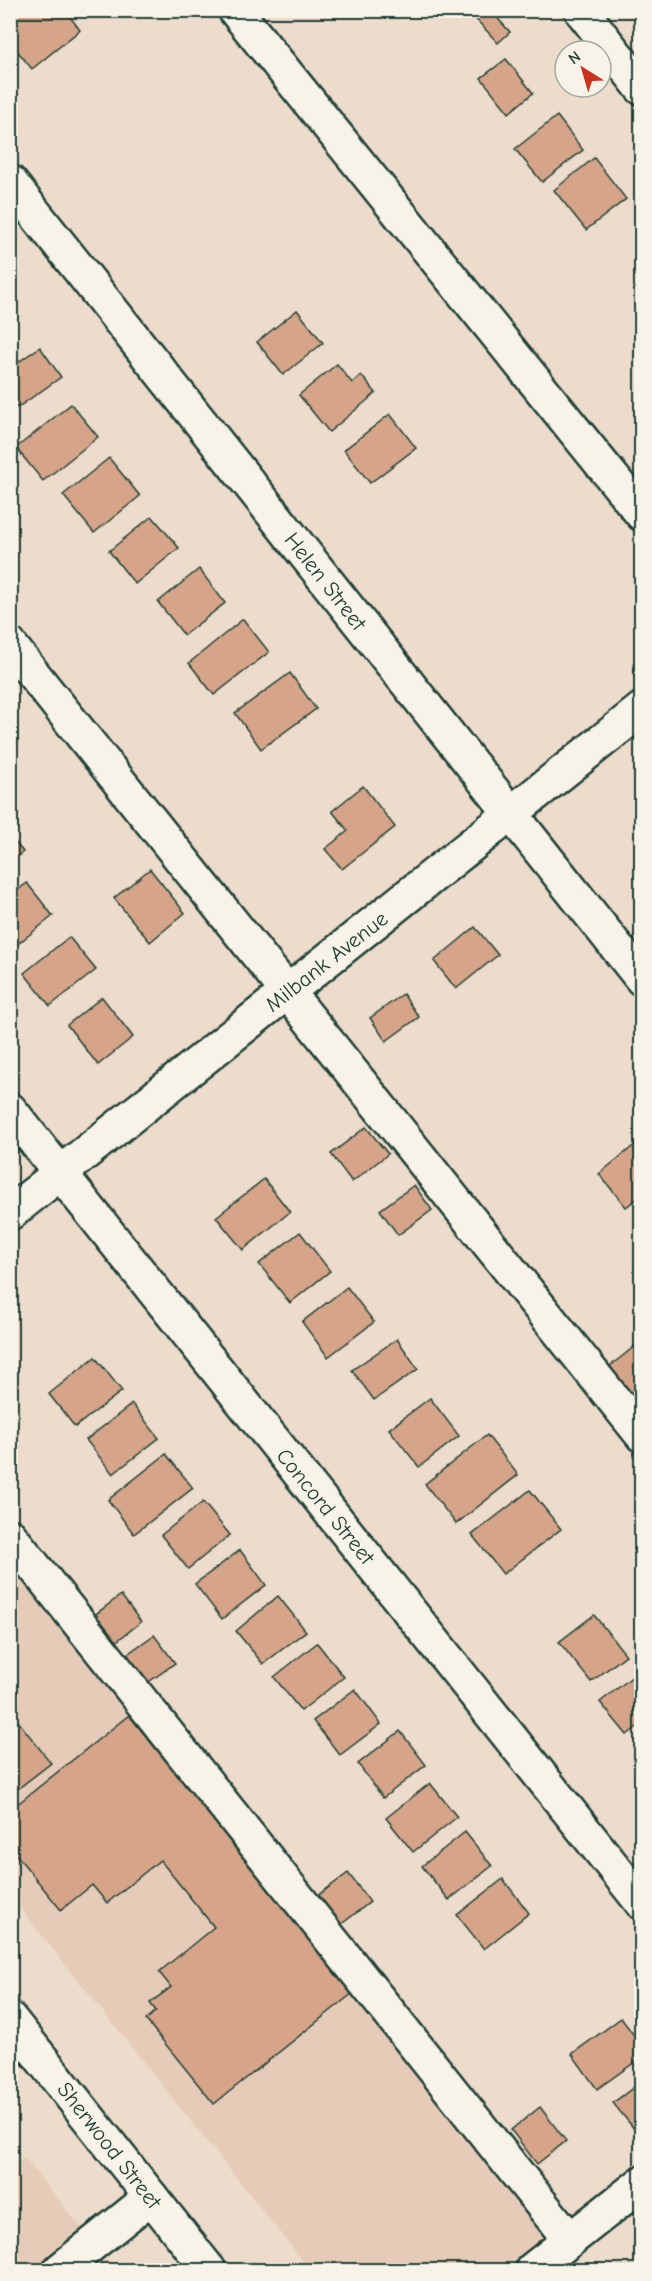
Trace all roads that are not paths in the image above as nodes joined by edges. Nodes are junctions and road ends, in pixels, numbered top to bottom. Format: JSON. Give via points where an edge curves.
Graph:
{"nodes":[{"id":1,"x":235,"y":10,"type":"edge"},
{"id":2,"x":581,"y":10,"type":"edge"},
{"id":3,"x":642,"y":87,"type":"edge"},
{"id":4,"x":10,"y":182,"type":"edge"},
{"id":5,"x":642,"y":514,"type":"edge"},
{"id":6,"x":10,"y":645,"type":"edge"},
{"id":7,"x":642,"y":708,"type":"edge"},
{"id":8,"x":512,"y":815,"type":"junction"},
{"id":9,"x":642,"y":979,"type":"edge"},
{"id":10,"x":286,"y":992,"type":"junction"},
{"id":11,"x":10,"y":1110,"type":"edge"},
{"id":12,"x":61,"y":1173,"type":"junction"},
{"id":13,"x":10,"y":1213,"type":"edge"},
{"id":14,"x":642,"y":1435,"type":"edge"},
{"id":15,"x":10,"y":1536,"type":"edge"},
{"id":16,"x":642,"y":1903,"type":"edge"},
{"id":17,"x":10,"y":2019,"type":"edge"},
{"id":18,"x":642,"y":2183,"type":"edge"},
{"id":19,"x":151,"y":2197,"type":"junction"},
{"id":20,"x":570,"y":2240,"type":"junction"},
{"id":21,"x":60,"y":2271,"type":"edge"},
{"id":22,"x":209,"y":2271,"type":"edge"},
{"id":23,"x":532,"y":2271,"type":"edge"}],
"edges":[{"from":1,"to":5,"type":"street"},
{"from":2,"to":3,"type":"street"},
{"from":4,"to":8,"type":"street","name":"Helen Street"},
{"from":6,"to":10,"type":"street"},
{"from":7,"to":8,"type":"street","name":"Milbank Avenue"},
{"from":8,"to":9,"type":"street","name":"Helen Street"},
{"from":8,"to":10,"type":"street","name":"Milbank Avenue"},
{"from":10,"to":12,"type":"street","name":"Milbank Avenue"},
{"from":10,"to":14,"type":"street"},
{"from":11,"to":12,"type":"street","name":"Concord Street"},
{"from":12,"to":13,"type":"street","name":"Milbank Avenue"},
{"from":12,"to":16,"type":"street","name":"Concord Street"},
{"from":15,"to":20,"type":"street"},
{"from":17,"to":19,"type":"street","name":"Sherwood Street"},
{"from":18,"to":20,"type":"street"},
{"from":19,"to":21,"type":"street"},
{"from":19,"to":22,"type":"street","name":"Sherwood Street"},
{"from":20,"to":23,"type":"street"}]}
